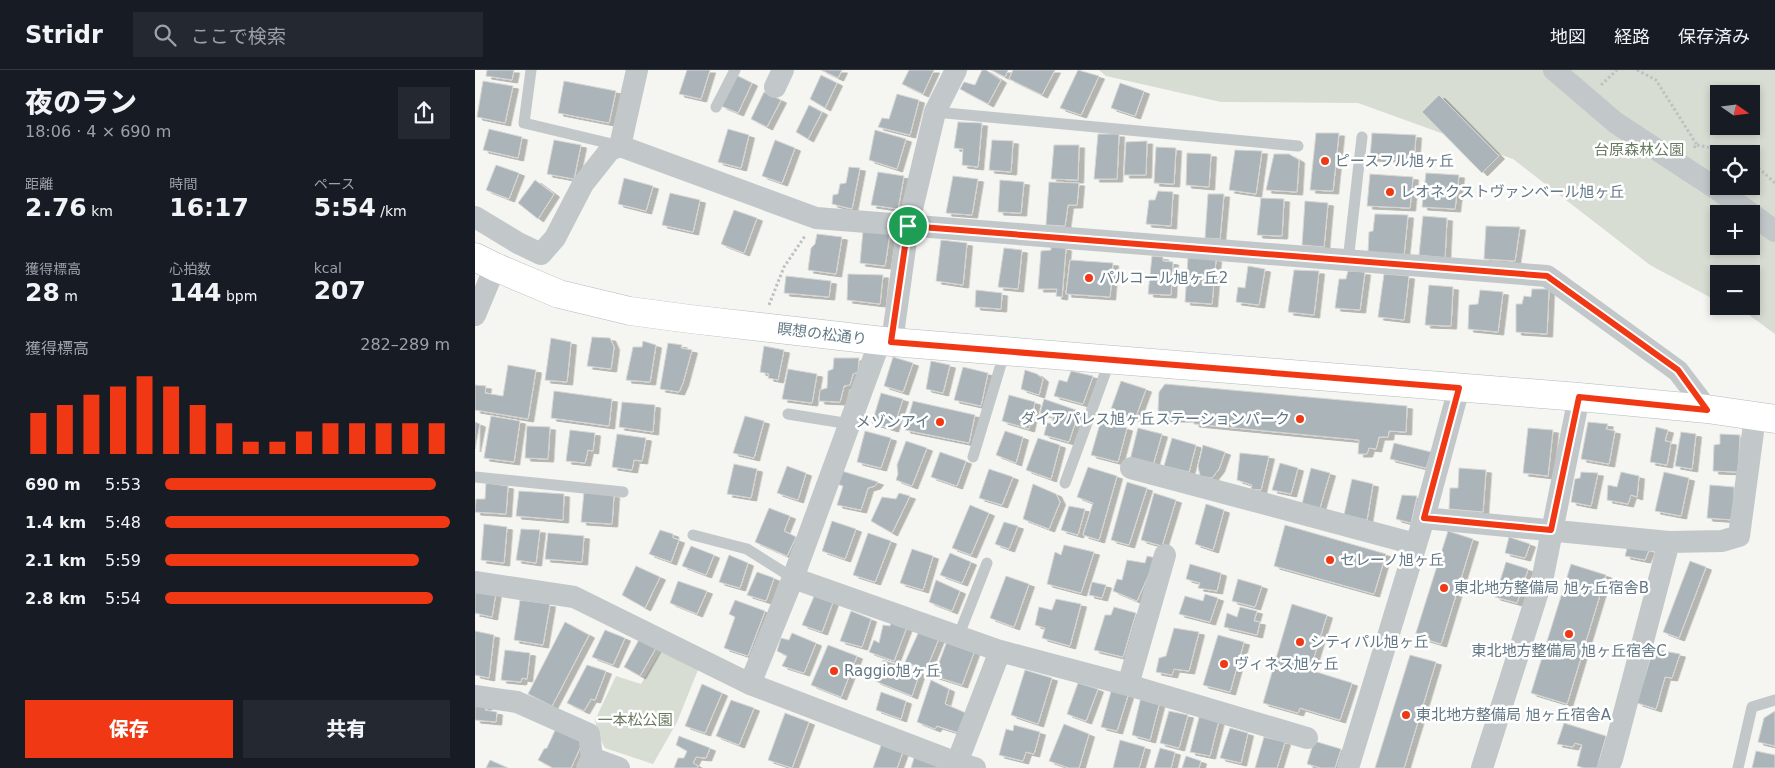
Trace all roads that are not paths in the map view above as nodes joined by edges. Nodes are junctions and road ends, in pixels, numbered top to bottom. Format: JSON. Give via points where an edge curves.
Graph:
{"nodes":[{"id":1,"x":531,"y":70,"type":"edge"},
{"id":2,"x":637,"y":70,"type":"edge"},
{"id":3,"x":735,"y":70,"type":"edge"},
{"id":4,"x":955,"y":70,"type":"edge"},
{"id":5,"x":1554,"y":70,"type":"edge"},
{"id":6,"x":716,"y":107,"type":"dead end"},
{"id":7,"x":935,"y":112,"type":"junction"},
{"id":8,"x":1361,"y":137,"type":"dead end"},
{"id":9,"x":620,"y":146,"type":"junction"},
{"id":10,"x":1298,"y":146,"type":"dead end"},
{"id":11,"x":475,"y":217,"type":"edge"},
{"id":12,"x":908,"y":226,"type":"junction"},
{"id":13,"x":1775,"y":231,"type":"edge"},
{"id":14,"x":1348,"y":261,"type":"junction"},
{"id":15,"x":485,"y":262,"type":"edge"},
{"id":16,"x":475,"y":315,"type":"edge"},
{"id":17,"x":886,"y":341,"type":"junction"},
{"id":18,"x":1005,"y":351,"type":"junction"},
{"id":19,"x":1111,"y":359,"type":"junction"},
{"id":20,"x":1459,"y":388,"type":"junction"},
{"id":21,"x":1579,"y":397,"type":"junction"},
{"id":22,"x":1707,"y":410,"type":"junction"},
{"id":23,"x":788,"y":414,"type":"dead end"},
{"id":24,"x":1765,"y":418,"type":"edge"},
{"id":25,"x":850,"y":424,"type":"junction"},
{"id":26,"x":973,"y":457,"type":"dead end"},
{"id":27,"x":1131,"y":468,"type":"dead end"},
{"id":28,"x":475,"y":477,"type":"edge"},
{"id":29,"x":1065,"y":483,"type":"dead end"},
{"id":30,"x":623,"y":492,"type":"dead end"},
{"id":31,"x":1424,"y":518,"type":"junction"},
{"id":32,"x":1551,"y":530,"type":"junction"},
{"id":33,"x":693,"y":535,"type":"dead end"},
{"id":34,"x":1669,"y":542,"type":"junction"},
{"id":35,"x":1415,"y":544,"type":"junction"},
{"id":36,"x":1165,"y":555,"type":"dead end"},
{"id":37,"x":987,"y":563,"type":"dead end"},
{"id":38,"x":793,"y":578,"type":"junction"},
{"id":39,"x":475,"y":582,"type":"edge"},
{"id":40,"x":959,"y":637,"type":"junction"},
{"id":41,"x":1000,"y":651,"type":"junction"},
{"id":42,"x":750,"y":684,"type":"junction"},
{"id":43,"x":1128,"y":686,"type":"junction"},
{"id":44,"x":475,"y":696,"type":"edge"},
{"id":45,"x":1775,"y":700,"type":"edge"},
{"id":46,"x":1307,"y":738,"type":"dead end"},
{"id":47,"x":589,"y":763,"type":"edge"},
{"id":48,"x":962,"y":766,"type":"edge"},
{"id":49,"x":619,"y":768,"type":"edge"},
{"id":50,"x":1348,"y":768,"type":"edge"},
{"id":51,"x":1482,"y":768,"type":"edge"},
{"id":52,"x":1608,"y":768,"type":"edge"},
{"id":53,"x":1738,"y":768,"type":"edge"}],
"edges":[{"from":1,"to":9,"type":"lane","via":[[524,123]]},
{"from":2,"to":9,"type":"street"},
{"from":3,"to":6,"type":"lane"},
{"from":4,"to":7,"type":"street"},
{"from":5,"to":13,"type":"street","via":[[1617,123]]},
{"from":7,"to":10,"type":"lane"},
{"from":7,"to":12,"type":"street"},
{"from":8,"to":14,"type":"lane"},
{"from":9,"to":11,"type":"street","via":[[610,150],[583,184],[555,238],[541,254]]},
{"from":9,"to":12,"type":"street","via":[[816,218]]},
{"from":12,"to":14,"type":"street"},
{"from":12,"to":17,"type":"street"},
{"from":14,"to":22,"type":"street","via":[[1547,276],[1678,370]]},
{"from":15,"to":16,"type":"street"},
{"from":15,"to":17,"type":"street","name":"瞑想の松通り","via":[[559,294],[630,310]]},
{"from":17,"to":18,"type":"street","name":"瞑想の松通り"},
{"from":17,"to":25,"type":"street"},
{"from":18,"to":19,"type":"street","name":"瞑想の松通り"},
{"from":18,"to":26,"type":"lane"},
{"from":19,"to":20,"type":"street","name":"瞑想の松通り"},
{"from":19,"to":29,"type":"lane"},
{"from":20,"to":21,"type":"street","name":"瞑想の松通り"},
{"from":20,"to":31,"type":"street"},
{"from":21,"to":22,"type":"street","name":"瞑想の松通り"},
{"from":21,"to":32,"type":"street"},
{"from":22,"to":24,"type":"street","name":"瞑想の松通り"},
{"from":23,"to":25,"type":"lane"},
{"from":24,"to":34,"type":"street","via":[[1739,536],[1722,541]]},
{"from":25,"to":38,"type":"street"},
{"from":27,"to":35,"type":"street"},
{"from":28,"to":30,"type":"lane"},
{"from":31,"to":32,"type":"street"},
{"from":31,"to":35,"type":"street"},
{"from":32,"to":34,"type":"street"},
{"from":32,"to":51,"type":"street","via":[[1543,576]]},
{"from":33,"to":38,"type":"lane","via":[[747,549]]},
{"from":34,"to":52,"type":"street","via":[[1613,760]]},
{"from":35,"to":50,"type":"street"},
{"from":36,"to":43,"type":"street"},
{"from":37,"to":40,"type":"lane"},
{"from":38,"to":40,"type":"street"},
{"from":38,"to":42,"type":"street"},
{"from":39,"to":42,"type":"street","via":[[574,597]]},
{"from":40,"to":41,"type":"street"},
{"from":41,"to":43,"type":"street"},
{"from":41,"to":48,"type":"street"},
{"from":42,"to":48,"type":"street"},
{"from":43,"to":46,"type":"street"},
{"from":44,"to":47,"type":"street","via":[[517,702],[589,734]]},
{"from":45,"to":53,"type":"lane","via":[[1752,708]]},
{"from":47,"to":49,"type":"street"}]}
